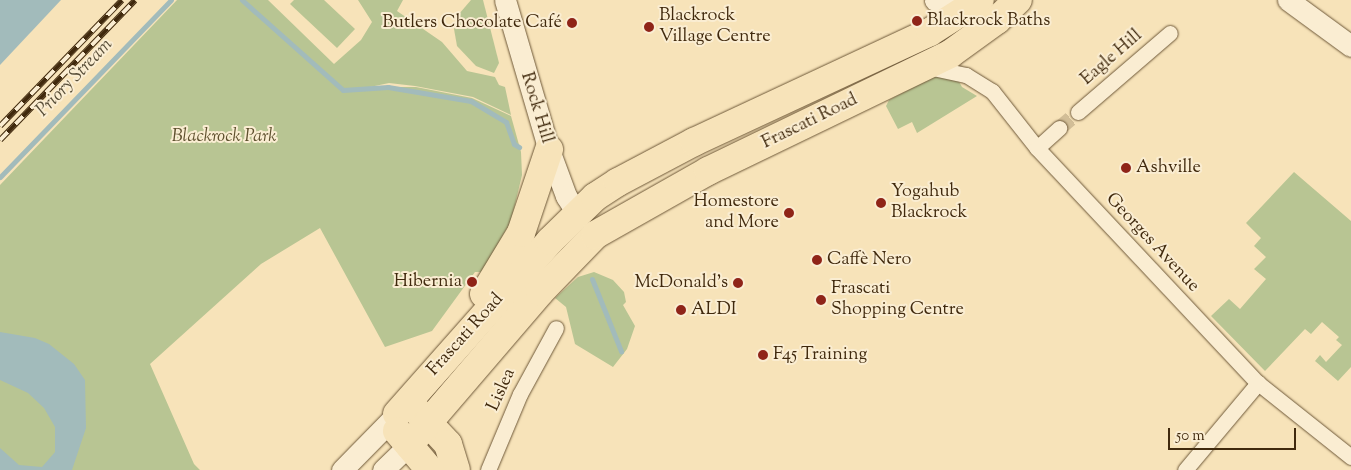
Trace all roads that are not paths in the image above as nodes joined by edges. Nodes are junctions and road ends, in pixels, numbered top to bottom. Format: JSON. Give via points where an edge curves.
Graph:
{"nodes":[{"id":1,"x":505,"y":0,"type":"edge"},
{"id":2,"x":935,"y":0,"type":"edge"},
{"id":3,"x":1018,"y":0,"type":"edge"},
{"id":4,"x":1288,"y":0,"type":"edge"},
{"id":5,"x":972,"y":5,"type":"edge"},
{"id":6,"x":1170,"y":33,"type":"dead end"},
{"id":7,"x":1351,"y":46,"type":"edge"},
{"id":8,"x":924,"y":67,"type":"junction"},
{"id":9,"x":1078,"y":112,"type":"tunnel mouth"},
{"id":10,"x":1059,"y":128,"type":"tunnel mouth"},
{"id":11,"x":1037,"y":148,"type":"junction"},
{"id":12,"x":549,"y":150,"type":"junction"},
{"id":13,"x":577,"y":213,"type":"junction"},
{"id":14,"x":596,"y":235,"type":"junction"},
{"id":15,"x":556,"y":328,"type":"dead end"},
{"id":16,"x":495,"y":346,"type":"junction"},
{"id":17,"x":446,"y":359,"type":"junction"},
{"id":18,"x":1258,"y":383,"type":"junction"},
{"id":19,"x":397,"y":414,"type":"junction"},
{"id":20,"x":430,"y":423,"type":"junction"},
{"id":21,"x":409,"y":444,"type":"junction"},
{"id":22,"x":448,"y":444,"type":"junction"},
{"id":23,"x":1351,"y":457,"type":"edge"},
{"id":24,"x":342,"y":470,"type":"edge"},
{"id":25,"x":383,"y":470,"type":"edge"},
{"id":26,"x":430,"y":470,"type":"edge"},
{"id":27,"x":456,"y":470,"type":"edge"},
{"id":28,"x":488,"y":470,"type":"edge"},
{"id":29,"x":1185,"y":470,"type":"edge"}],
"edges":[{"from":1,"to":12,"type":"street","name":"Rock Hill"},
{"from":2,"to":5,"type":"street"},
{"from":3,"to":8,"type":"highway","name":"Frascati Road","via":[[969,42]]},
{"from":4,"to":7,"type":"street"},
{"from":5,"to":13,"type":"highway","name":"Frascati Road","via":[[930,32],[694,142],[618,182]]},
{"from":6,"to":9,"type":"street","name":"Eagle Hill"},
{"from":8,"to":11,"type":"street","name":"Georges Avenue","via":[[966,74],[992,91]]},
{"from":8,"to":14,"type":"highway","name":"Frascati Road","via":[[708,171]]},
{"from":10,"to":11,"type":"street"},
{"from":11,"to":18,"type":"street","name":"Georges Avenue"},
{"from":12,"to":13,"type":"street","name":"Rock Hill","via":[[566,196]]},
{"from":12,"to":17,"type":"highway","via":[[519,236],[491,287],[462,320]]},
{"from":13,"to":14,"type":"highway"},
{"from":13,"to":17,"type":"highway","name":"Frascati Road"},
{"from":14,"to":16,"type":"highway","name":"Frascati Road"},
{"from":15,"to":28,"type":"street","name":"Lislea","via":[[520,394]]},
{"from":16,"to":20,"type":"highway","name":"Frascati Road"},
{"from":16,"to":22,"type":"highway","via":[[480,387],[452,427]]},
{"from":17,"to":19,"type":"highway","name":"Frascati Road"},
{"from":18,"to":23,"type":"street","name":"Georges Avenue"},
{"from":18,"to":29,"type":"street"},
{"from":19,"to":20,"type":"highway","via":[[412,409]]},
{"from":19,"to":21,"type":"highway","via":[[396,430]]},
{"from":19,"to":24,"type":"street"},
{"from":20,"to":21,"type":"highway"},
{"from":20,"to":22,"type":"highway"},
{"from":21,"to":25,"type":"street"},
{"from":21,"to":26,"type":"highway"},
{"from":22,"to":27,"type":"highway"}]}
